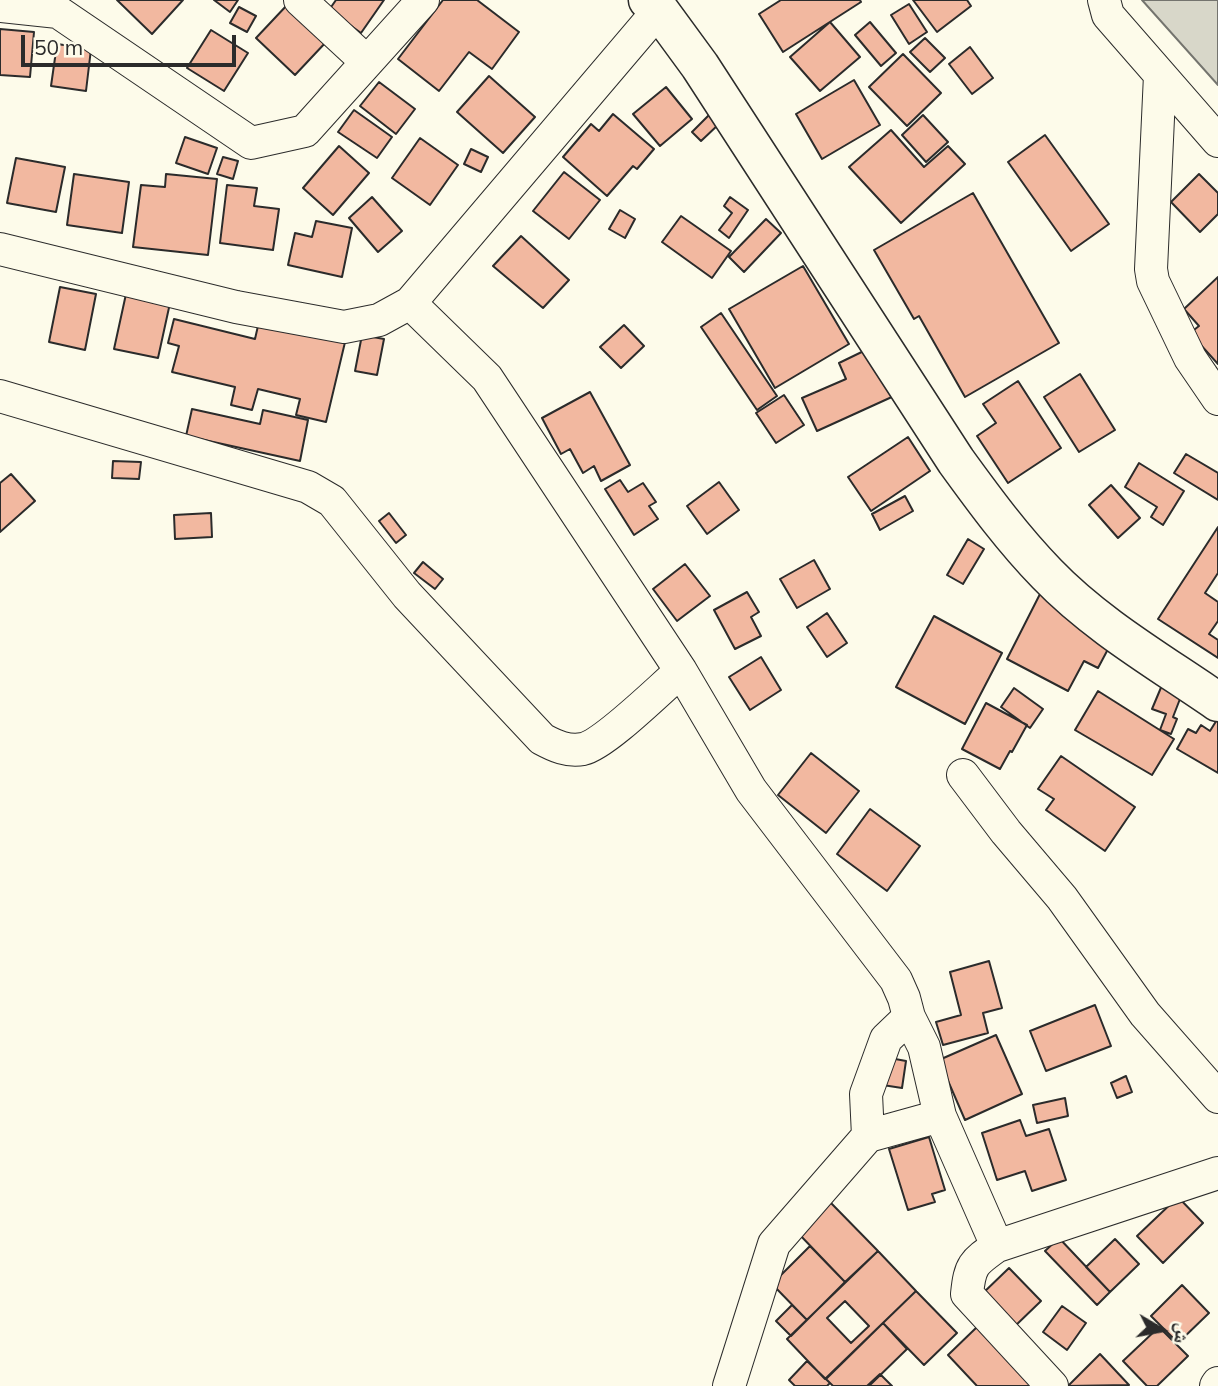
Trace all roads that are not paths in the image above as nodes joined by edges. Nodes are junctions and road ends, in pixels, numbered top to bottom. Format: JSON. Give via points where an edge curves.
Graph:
{"nodes":[{"id":1,"x":300,"y":0,"type":"edge"},
{"id":2,"x":423,"y":0,"type":"edge"},
{"id":3,"x":1104,"y":0,"type":"edge"},
{"id":4,"x":654,"y":5,"type":"edge"},
{"id":5,"x":0,"y":6,"type":"edge"},
{"id":6,"x":368,"y":62,"type":"junction"},
{"id":7,"x":1160,"y":75,"type":"junction"},
{"id":8,"x":1218,"y":141,"type":"edge"},
{"id":9,"x":0,"y":249,"type":"edge"},
{"id":10,"x":410,"y":303,"type":"junction"},
{"id":11,"x":0,"y":396,"type":"edge"},
{"id":12,"x":1218,"y":399,"type":"edge"},
{"id":13,"x":681,"y":671,"type":"junction"},
{"id":14,"x":1218,"y":702,"type":"edge"},
{"id":15,"x":962,"y":775,"type":"dead end"},
{"id":16,"x":909,"y":1017,"type":"junction"},
{"id":17,"x":1218,"y":1097,"type":"edge"},
{"id":18,"x":940,"y":1116,"type":"junction"},
{"id":19,"x":868,"y":1136,"type":"junction"},
{"id":20,"x":1218,"y":1173,"type":"edge"},
{"id":21,"x":997,"y":1246,"type":"junction"},
{"id":22,"x":729,"y":1386,"type":"edge"},
{"id":23,"x":1052,"y":1386,"type":"edge"}],
"edges":[{"from":1,"to":6,"type":"street"},
{"from":2,"to":6,"type":"street"},
{"from":3,"to":7,"type":"street","via":[[1108,15]]},
{"from":4,"to":10,"type":"street"},
{"from":4,"to":14,"type":"main road","via":[[700,66],[1001,524],[1048,576],[1104,624]]},
{"from":5,"to":6,"type":"street","via":[[58,12],[251,143],[306,131]]},
{"from":7,"to":8,"type":"street"},
{"from":7,"to":12,"type":"street","via":[[1153,281],[1190,358]]},
{"from":9,"to":10,"type":"street","via":[[344,327],[379,320]]},
{"from":10,"to":13,"type":"street","via":[[487,378]]},
{"from":11,"to":13,"type":"street","via":[[273,476],[332,500],[407,595],[542,739],[561,749],[583,749],[602,741]]},
{"from":13,"to":16,"type":"street","via":[[751,790],[896,980]]},
{"from":15,"to":17,"type":"street","via":[[1062,898],[1145,1014]]},
{"from":16,"to":18,"type":"street","via":[[924,1047]]},
{"from":16,"to":19,"type":"street","via":[[886,1039],[866,1094]]},
{"from":18,"to":19,"type":"street"},
{"from":18,"to":21,"type":"street"},
{"from":19,"to":22,"type":"street","via":[[774,1244]]},
{"from":20,"to":21,"type":"street"},
{"from":21,"to":23,"type":"street","via":[[969,1271],[967,1294]]}]}
